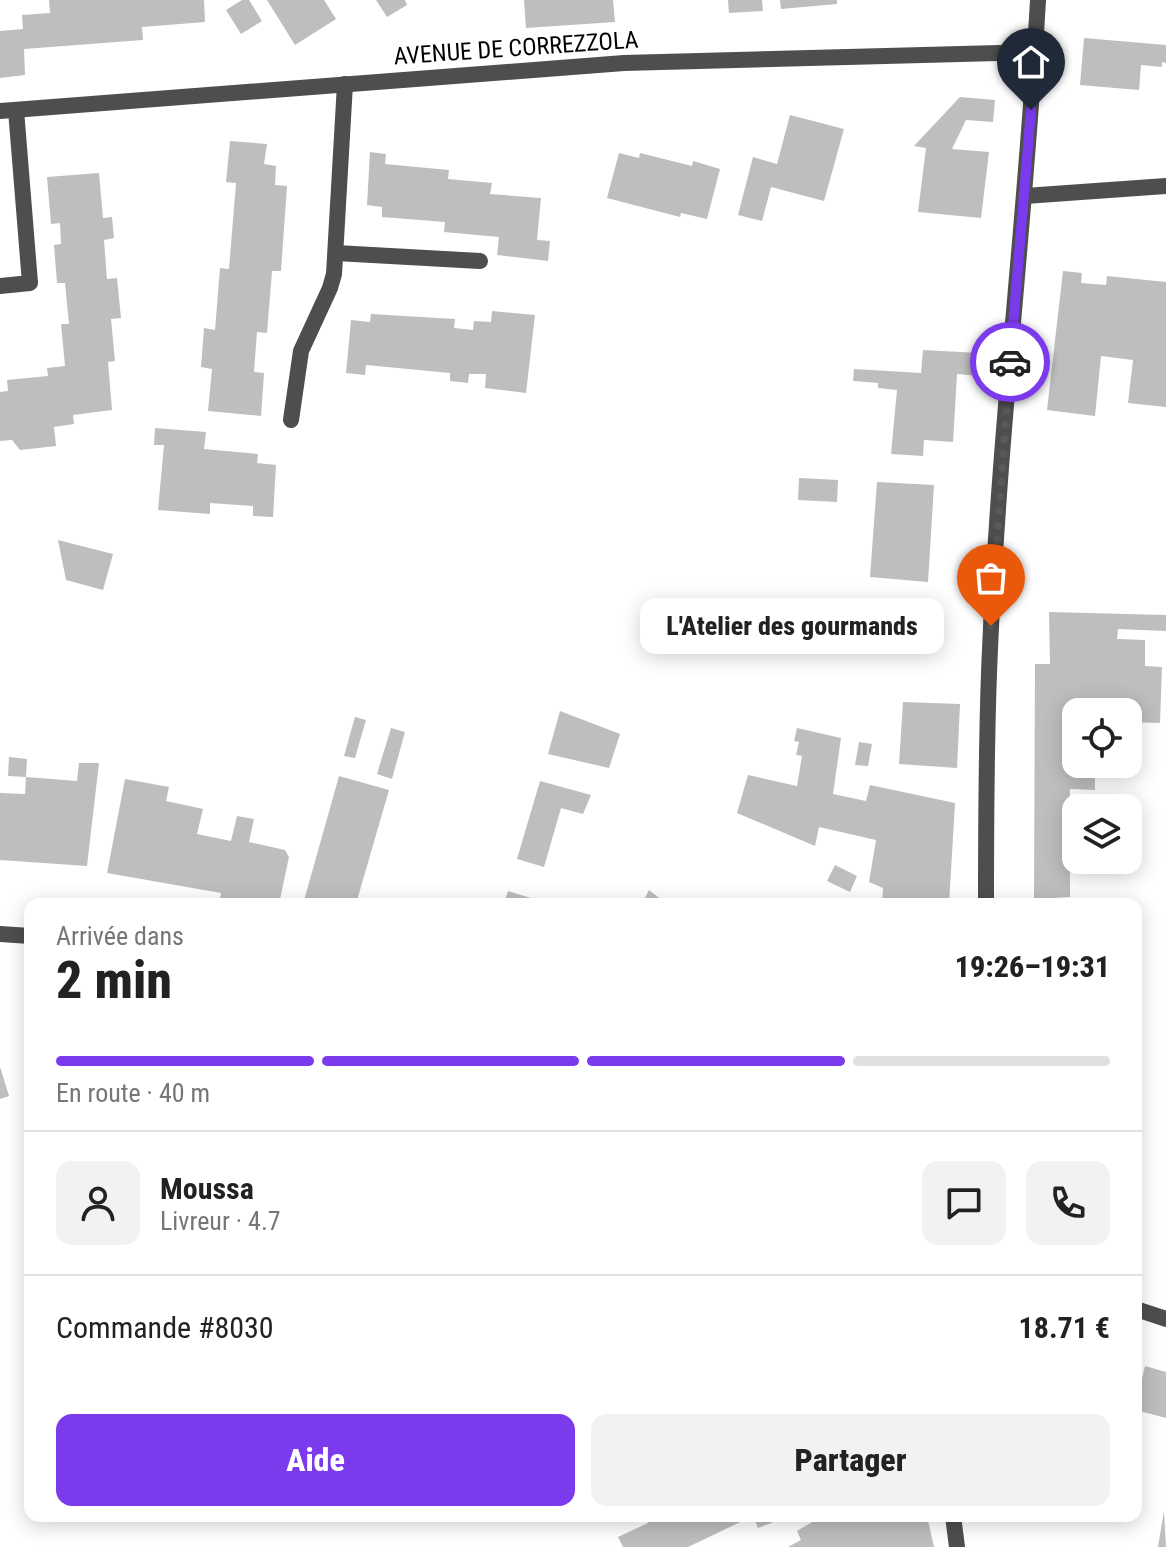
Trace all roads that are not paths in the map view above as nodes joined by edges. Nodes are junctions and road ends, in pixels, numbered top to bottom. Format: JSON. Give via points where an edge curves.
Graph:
{"nodes":[{"id":1,"x":1038,"y":0,"type":"edge"},
{"id":2,"x":1035,"y":52,"type":"junction"},
{"id":3,"x":345,"y":84,"type":"junction"},
{"id":4,"x":8,"y":111,"type":"edge"},
{"id":5,"x":1166,"y":186,"type":"edge"},
{"id":6,"x":1025,"y":196,"type":"junction"},
{"id":7,"x":336,"y":253,"type":"junction"},
{"id":8,"x":480,"y":261,"type":"dead end"},
{"id":9,"x":0,"y":286,"type":"edge"},
{"id":10,"x":291,"y":420,"type":"dead end"},
{"id":11,"x":986,"y":898,"type":"edge"},
{"id":12,"x":0,"y":934,"type":"edge"},
{"id":13,"x":24,"y":936,"type":"edge"},
{"id":14,"x":1142,"y":1311,"type":"edge"},
{"id":15,"x":1166,"y":1319,"type":"edge"},
{"id":16,"x":954,"y":1522,"type":"edge"},
{"id":17,"x":957,"y":1547,"type":"edge"}],
"edges":[{"from":1,"to":2,"type":"street"},
{"from":2,"to":3,"type":"street","name":"AVENUE DE CORREZZOLA","via":[[636,63]]},
{"from":2,"to":6,"type":"street"},
{"from":3,"to":4,"type":"street","name":"AVENUE DE CORREZZOLA"},
{"from":3,"to":7,"type":"street"},
{"from":4,"to":9,"type":"street","via":[[30,283]]},
{"from":5,"to":6,"type":"street"},
{"from":6,"to":11,"type":"street","via":[[990,649]]},
{"from":7,"to":8,"type":"street"},
{"from":7,"to":10,"type":"street","via":[[330,288],[301,351]]},
{"from":12,"to":13,"type":"street"},
{"from":14,"to":15,"type":"street"},
{"from":16,"to":17,"type":"street"}]}
